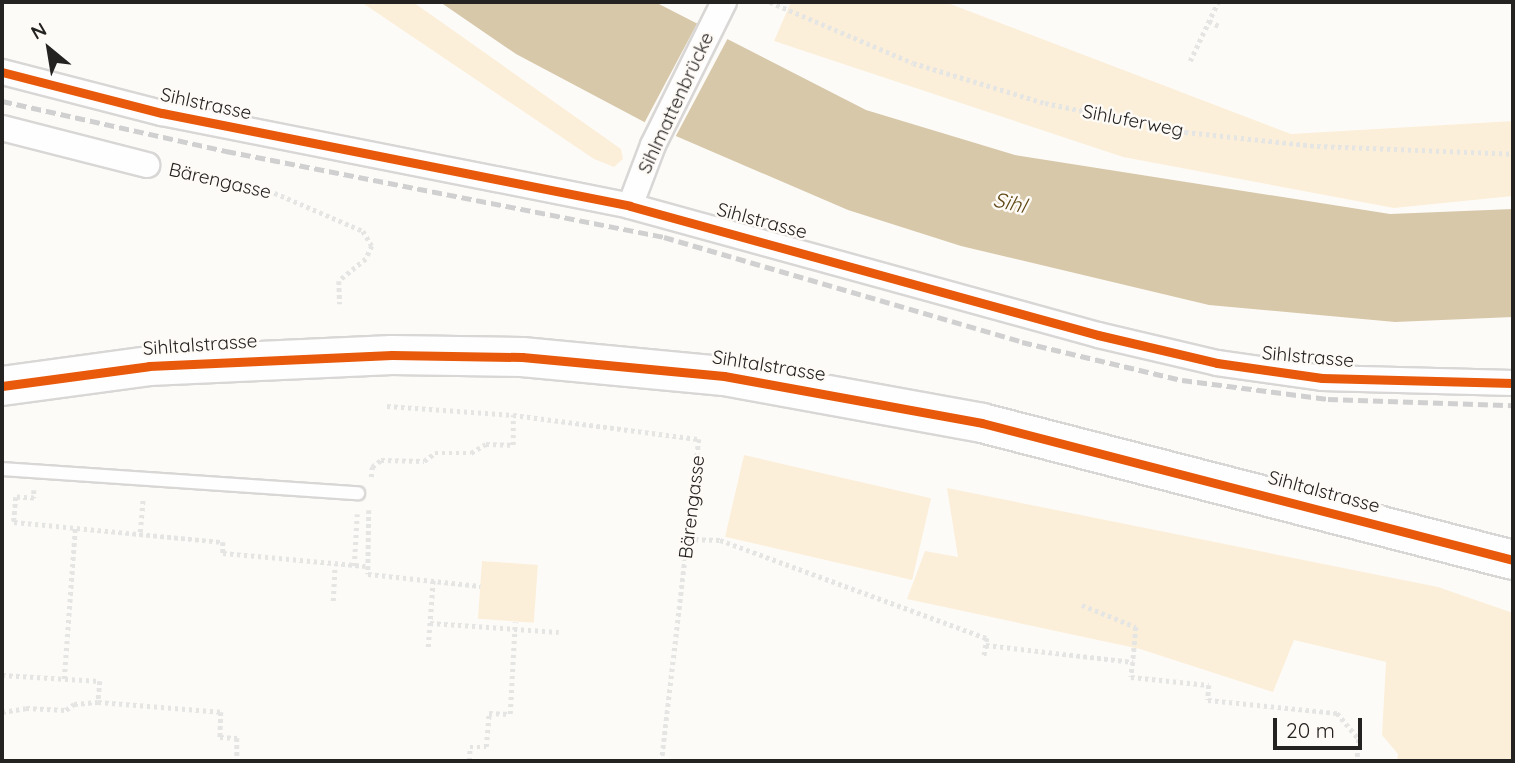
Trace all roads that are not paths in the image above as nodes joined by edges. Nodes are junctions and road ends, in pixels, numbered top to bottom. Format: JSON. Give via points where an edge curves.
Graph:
{"nodes":[{"id":1,"x":723,"y":2,"type":"edge"},
{"id":2,"x":2,"y":72,"type":"edge"},
{"id":3,"x":2,"y":128,"type":"edge"},
{"id":4,"x":147,"y":165,"type":"road end"},
{"id":5,"x":630,"y":206,"type":"junction"},
{"id":6,"x":1513,"y":383,"type":"edge"},
{"id":7,"x":2,"y":386,"type":"edge"},
{"id":8,"x":2,"y":469,"type":"edge"},
{"id":9,"x":358,"y":493,"type":"dead end"},
{"id":10,"x":1513,"y":560,"type":"edge"}],
"edges":[{"from":1,"to":5,"type":"street","name":"Sihlmattenbrücke"},
{"from":2,"to":5,"type":"street","name":"Sihlstrasse","via":[[162,113]]},
{"from":3,"to":4,"type":"street"},
{"from":5,"to":6,"type":"street","name":"Sihlstrasse","via":[[1098,335],[1217,363],[1322,378]]},
{"from":7,"to":10,"type":"main road","name":"Sihltalstrasse","via":[[149,366],[281,357],[522,357],[626,365],[786,386],[982,423]]},
{"from":8,"to":9,"type":"lane"}]}
